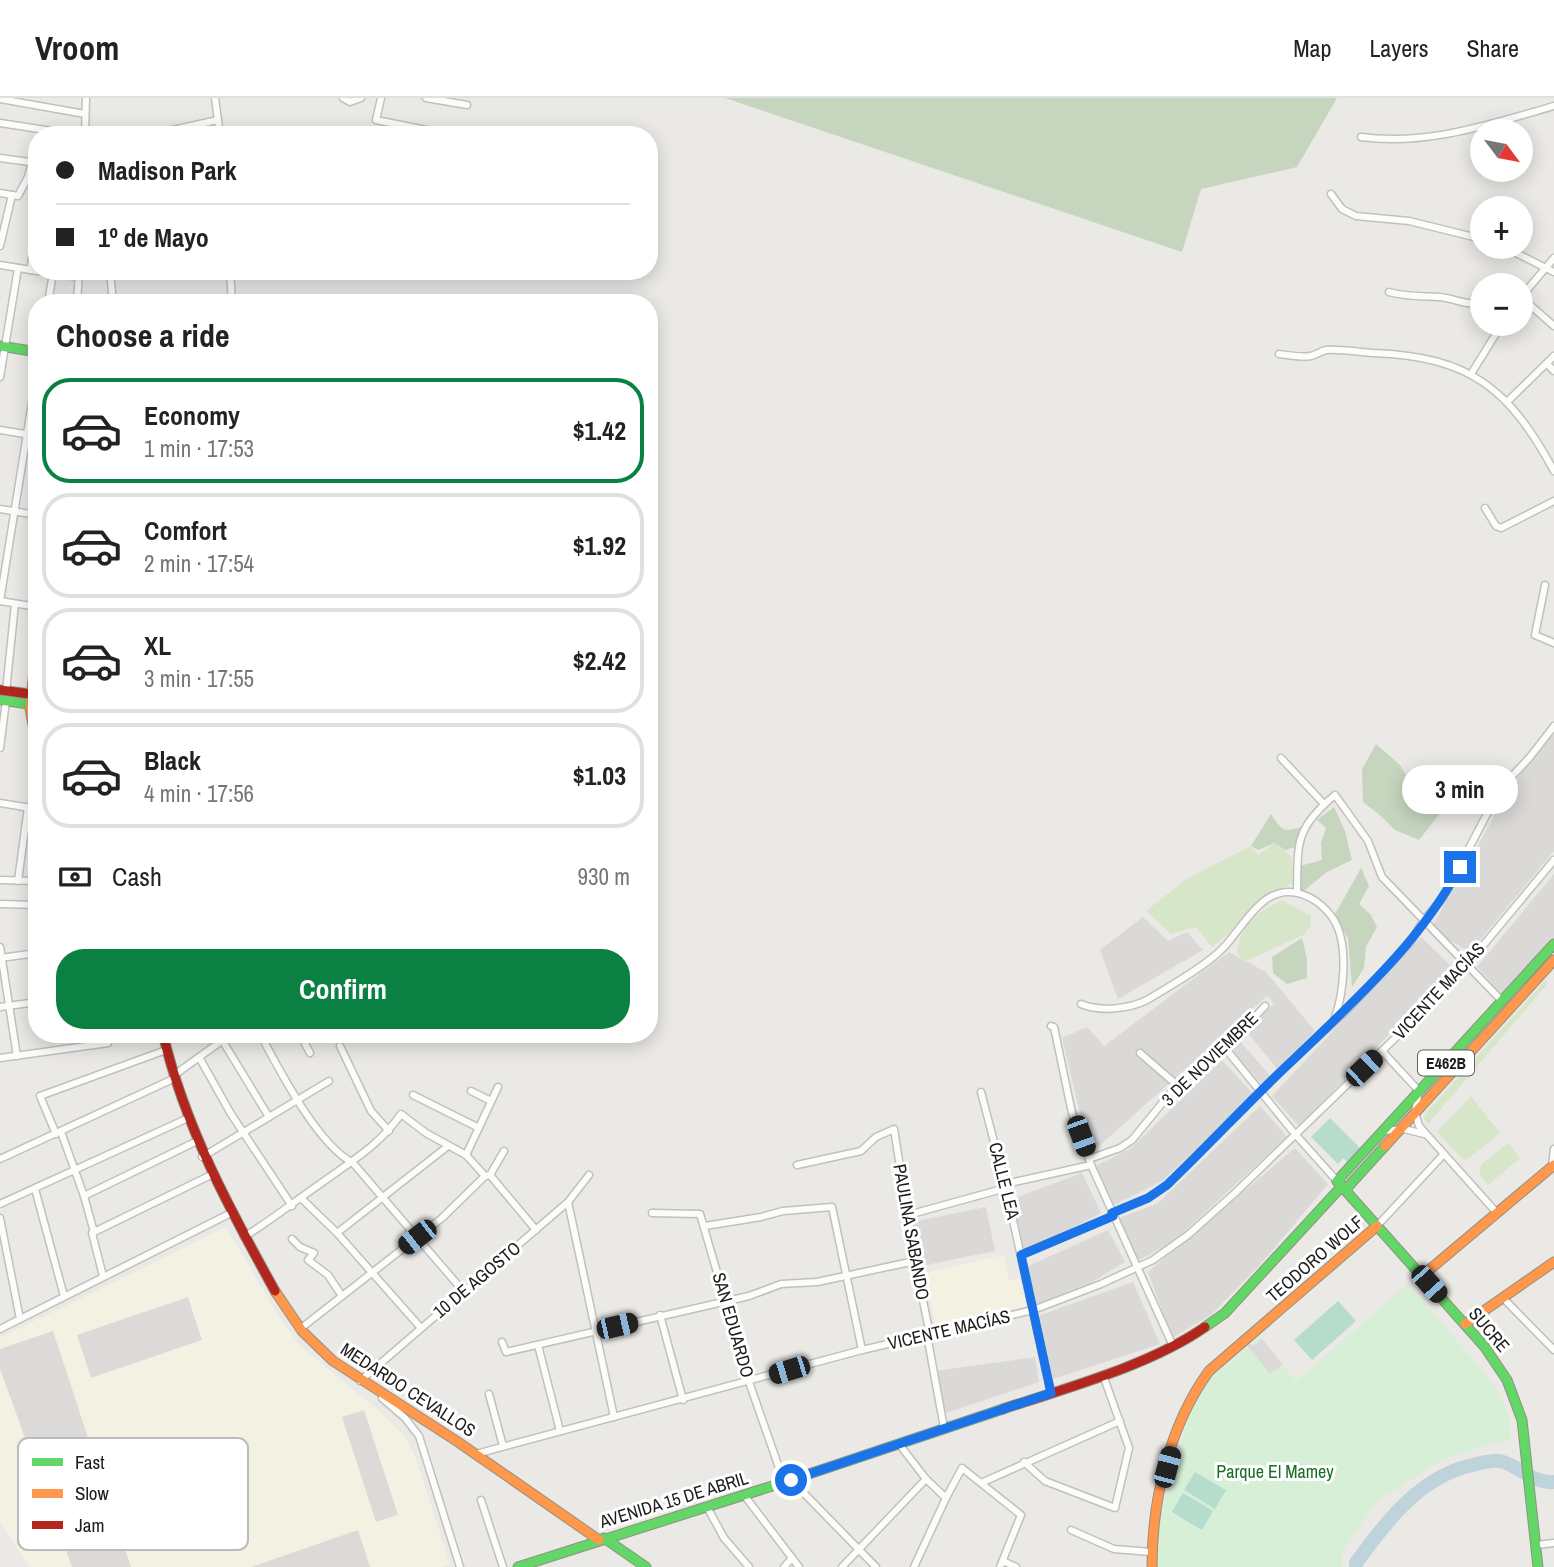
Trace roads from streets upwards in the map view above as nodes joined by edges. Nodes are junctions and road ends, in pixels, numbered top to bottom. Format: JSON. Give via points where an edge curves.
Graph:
{"nodes":[{"id":1,"x":86,"y":98,"type":"edge"},
{"id":2,"x":215,"y":98,"type":"edge"},
{"id":3,"x":343,"y":98,"type":"edge"},
{"id":4,"x":361,"y":98,"type":"edge"},
{"id":5,"x":381,"y":98,"type":"edge"},
{"id":6,"x":426,"y":98,"type":"edge"},
{"id":7,"x":0,"y":99,"type":"edge"},
{"id":8,"x":28,"y":101,"type":"edge"},
{"id":9,"x":467,"y":105,"type":"dead end"},
{"id":10,"x":1554,"y":106,"type":"edge"},
{"id":11,"x":85,"y":114,"type":"junction"},
{"id":12,"x":218,"y":120,"type":"junction"},
{"id":13,"x":0,"y":123,"type":"edge"},
{"id":14,"x":85,"y":126,"type":"edge"},
{"id":15,"x":191,"y":126,"type":"edge"},
{"id":16,"x":219,"y":126,"type":"edge"},
{"id":17,"x":406,"y":126,"type":"edge"},
{"id":18,"x":28,"y":128,"type":"edge"},
{"id":19,"x":1361,"y":137,"type":"dead end"},
{"id":20,"x":0,"y":158,"type":"edge"},
{"id":21,"x":28,"y":162,"type":"edge"},
{"id":22,"x":28,"y":177,"type":"edge"},
{"id":23,"x":0,"y":193,"type":"edge"},
{"id":24,"x":1331,"y":194,"type":"dead end"},
{"id":25,"x":12,"y":195,"type":"junction"},
{"id":26,"x":1,"y":232,"type":"edge"},
{"id":27,"x":1470,"y":236,"type":"edge"},
{"id":28,"x":0,"y":246,"type":"edge"},
{"id":29,"x":1554,"y":258,"type":"edge"},
{"id":30,"x":1529,"y":259,"type":"edge"},
{"id":31,"x":0,"y":265,"type":"edge"},
{"id":32,"x":18,"y":268,"type":"junction"},
{"id":33,"x":28,"y":270,"type":"edge"},
{"id":34,"x":1551,"y":270,"type":"edge"},
{"id":35,"x":1533,"y":286,"type":"edge"},
{"id":36,"x":1389,"y":292,"type":"dead end"},
{"id":37,"x":1470,"y":304,"type":"edge"},
{"id":38,"x":1533,"y":308,"type":"edge"},
{"id":39,"x":1554,"y":326,"type":"edge"},
{"id":40,"x":1495,"y":336,"type":"edge"},
{"id":41,"x":2,"y":346,"type":"edge"},
{"id":42,"x":28,"y":350,"type":"edge"},
{"id":43,"x":1279,"y":354,"type":"dead end"},
{"id":44,"x":1554,"y":356,"type":"edge"},
{"id":45,"x":1546,"y":363,"type":"junction"},
{"id":46,"x":1554,"y":371,"type":"edge"},
{"id":47,"x":1471,"y":374,"type":"junction"},
{"id":48,"x":0,"y":377,"type":"edge"},
{"id":49,"x":1507,"y":402,"type":"junction"},
{"id":50,"x":28,"y":429,"type":"edge"},
{"id":51,"x":0,"y":430,"type":"edge"},
{"id":52,"x":27,"y":435,"type":"junction"},
{"id":53,"x":1554,"y":471,"type":"edge"},
{"id":54,"x":1554,"y":501,"type":"edge"},
{"id":55,"x":1485,"y":508,"type":"dead end"},
{"id":56,"x":0,"y":509,"type":"edge"},
{"id":57,"x":14,"y":512,"type":"junction"},
{"id":58,"x":28,"y":514,"type":"edge"},
{"id":59,"x":1545,"y":585,"type":"dead end"},
{"id":60,"x":0,"y":601,"type":"edge"},
{"id":61,"x":15,"y":604,"type":"junction"},
{"id":62,"x":28,"y":606,"type":"edge"},
{"id":63,"x":1554,"y":643,"type":"edge"},
{"id":64,"x":3,"y":695,"type":"edge"},
{"id":65,"x":28,"y":699,"type":"edge"},
{"id":66,"x":1554,"y":726,"type":"edge"},
{"id":67,"x":0,"y":748,"type":"edge"},
{"id":68,"x":1281,"y":758,"type":"dead end"},
{"id":69,"x":0,"y":803,"type":"edge"},
{"id":70,"x":1324,"y":804,"type":"junction"},
{"id":71,"x":28,"y":807,"type":"joint"},
{"id":72,"x":1554,"y":860,"type":"edge"},
{"id":73,"x":0,"y":880,"type":"edge"},
{"id":74,"x":18,"y":881,"type":"junction"},
{"id":75,"x":28,"y":881,"type":"edge"},
{"id":76,"x":1297,"y":892,"type":"junction"},
{"id":77,"x":0,"y":904,"type":"edge"},
{"id":78,"x":28,"y":905,"type":"edge"},
{"id":79,"x":1423,"y":921,"type":"junction"},
{"id":80,"x":1554,"y":944,"type":"edge"},
{"id":81,"x":0,"y":947,"type":"edge"},
{"id":82,"x":28,"y":954,"type":"edge"},
{"id":83,"x":1,"y":958,"type":"edge"},
{"id":84,"x":1554,"y":960,"type":"edge"},
{"id":85,"x":1466,"y":966,"type":"junction"},
{"id":86,"x":1502,"y":1001,"type":"junction"},
{"id":87,"x":28,"y":1003,"type":"edge"},
{"id":88,"x":1081,"y":1004,"type":"dead end"},
{"id":89,"x":9,"y":1006,"type":"junction"},
{"id":90,"x":1265,"y":1006,"type":"dead end"},
{"id":91,"x":0,"y":1007,"type":"edge"},
{"id":92,"x":1333,"y":1023,"type":"junction"},
{"id":93,"x":1051,"y":1026,"type":"dead end"},
{"id":94,"x":108,"y":1043,"type":"edge"},
{"id":95,"x":165,"y":1043,"type":"edge"},
{"id":96,"x":218,"y":1043,"type":"edge"},
{"id":97,"x":224,"y":1043,"type":"edge"},
{"id":98,"x":265,"y":1043,"type":"edge"},
{"id":99,"x":305,"y":1043,"type":"edge"},
{"id":100,"x":340,"y":1045,"type":"dead end"},
{"id":101,"x":1225,"y":1048,"type":"junction"},
{"id":102,"x":166,"y":1050,"type":"junction"},
{"id":103,"x":1382,"y":1051,"type":"junction"},
{"id":104,"x":310,"y":1052,"type":"dead end"},
{"id":105,"x":1140,"y":1053,"type":"dead end"},
{"id":106,"x":17,"y":1056,"type":"junction"},
{"id":107,"x":199,"y":1057,"type":"junction"},
{"id":108,"x":0,"y":1058,"type":"edge"},
{"id":109,"x":173,"y":1078,"type":"junction"},
{"id":110,"x":329,"y":1081,"type":"dead end"},
{"id":111,"x":1177,"y":1085,"type":"junction"},
{"id":112,"x":498,"y":1087,"type":"dead end"},
{"id":113,"x":471,"y":1091,"type":"dead end"},
{"id":114,"x":1419,"y":1091,"type":"junction"},
{"id":115,"x":981,"y":1092,"type":"dead end"},
{"id":116,"x":1261,"y":1092,"type":"junction"},
{"id":117,"x":413,"y":1095,"type":"dead end"},
{"id":118,"x":298,"y":1099,"type":"junction"},
{"id":119,"x":491,"y":1101,"type":"junction"},
{"id":120,"x":1415,"y":1112,"type":"junction"},
{"id":121,"x":269,"y":1117,"type":"junction"},
{"id":122,"x":187,"y":1119,"type":"junction"},
{"id":123,"x":479,"y":1128,"type":"junction"},
{"id":124,"x":1400,"y":1129,"type":"junction"},
{"id":125,"x":389,"y":1131,"type":"junction"},
{"id":126,"x":244,"y":1132,"type":"junction"},
{"id":127,"x":58,"y":1133,"type":"junction"},
{"id":128,"x":1380,"y":1133,"type":"junction"},
{"id":129,"x":1295,"y":1134,"type":"junction"},
{"id":130,"x":1426,"y":1135,"type":"junction"},
{"id":131,"x":195,"y":1142,"type":"junction"},
{"id":132,"x":448,"y":1146,"type":"junction"},
{"id":133,"x":1554,"y":1149,"type":"edge"},
{"id":134,"x":504,"y":1151,"type":"dead end"},
{"id":135,"x":1444,"y":1154,"type":"junction"},
{"id":136,"x":466,"y":1155,"type":"junction"},
{"id":137,"x":1,"y":1157,"type":"edge"},
{"id":138,"x":202,"y":1157,"type":"junction"},
{"id":139,"x":1090,"y":1162,"type":"junction"},
{"id":140,"x":353,"y":1163,"type":"junction"},
{"id":141,"x":797,"y":1165,"type":"dead end"},
{"id":142,"x":1553,"y":1165,"type":"edge"},
{"id":143,"x":76,"y":1171,"type":"junction"},
{"id":144,"x":211,"y":1175,"type":"junction"},
{"id":145,"x":487,"y":1175,"type":"junction"},
{"id":146,"x":589,"y":1175,"type":"dead end"},
{"id":147,"x":1006,"y":1186,"type":"junction"},
{"id":148,"x":1341,"y":1186,"type":"junction"},
{"id":149,"x":35,"y":1189,"type":"junction"},
{"id":150,"x":84,"y":1196,"type":"junction"},
{"id":151,"x":383,"y":1197,"type":"junction"},
{"id":152,"x":302,"y":1199,"type":"junction"},
{"id":153,"x":568,"y":1202,"type":"junction"},
{"id":154,"x":0,"y":1204,"type":"edge"},
{"id":155,"x":292,"y":1206,"type":"junction"},
{"id":156,"x":1496,"y":1212,"type":"junction"},
{"id":157,"x":231,"y":1213,"type":"junction"},
{"id":158,"x":652,"y":1213,"type":"dead end"},
{"id":159,"x":1112,"y":1214,"type":"junction"},
{"id":160,"x":908,"y":1215,"type":"junction"},
{"id":161,"x":0,"y":1219,"type":"edge"},
{"id":162,"x":705,"y":1226,"type":"junction"},
{"id":163,"x":1377,"y":1226,"type":"junction"},
{"id":164,"x":536,"y":1230,"type":"junction"},
{"id":165,"x":94,"y":1232,"type":"junction"},
{"id":166,"x":337,"y":1233,"type":"junction"},
{"id":167,"x":244,"y":1237,"type":"junction"},
{"id":168,"x":417,"y":1237,"type":"junction"},
{"id":169,"x":292,"y":1239,"type":"dead end"},
{"id":170,"x":1021,"y":1255,"type":"junction"},
{"id":171,"x":915,"y":1261,"type":"junction"},
{"id":172,"x":1554,"y":1262,"type":"edge"},
{"id":173,"x":1138,"y":1268,"type":"junction"},
{"id":174,"x":373,"y":1272,"type":"junction"},
{"id":175,"x":103,"y":1276,"type":"junction"},
{"id":176,"x":846,"y":1276,"type":"junction"},
{"id":177,"x":1422,"y":1276,"type":"junction"},
{"id":178,"x":464,"y":1292,"type":"junction"},
{"id":179,"x":64,"y":1296,"type":"junction"},
{"id":180,"x":342,"y":1296,"type":"junction"},
{"id":181,"x":1503,"y":1298,"type":"junction"},
{"id":182,"x":725,"y":1301,"type":"junction"},
{"id":183,"x":1032,"y":1310,"type":"junction"},
{"id":184,"x":660,"y":1315,"type":"junction"},
{"id":185,"x":20,"y":1318,"type":"junction"},
{"id":186,"x":1465,"y":1324,"type":"junction"},
{"id":187,"x":421,"y":1328,"type":"junction"},
{"id":188,"x":0,"y":1329,"type":"edge"},
{"id":189,"x":300,"y":1329,"type":"junction"},
{"id":190,"x":595,"y":1331,"type":"junction"},
{"id":191,"x":928,"y":1335,"type":"junction"},
{"id":192,"x":502,"y":1342,"type":"dead end"},
{"id":193,"x":538,"y":1345,"type":"junction"},
{"id":194,"x":1173,"y":1346,"type":"junction"},
{"id":195,"x":862,"y":1350,"type":"junction"},
{"id":196,"x":1554,"y":1350,"type":"edge"},
{"id":197,"x":1103,"y":1375,"type":"junction"},
{"id":198,"x":362,"y":1382,"type":"junction"},
{"id":199,"x":749,"y":1382,"type":"junction"},
{"id":200,"x":1051,"y":1393,"type":"junction"},
{"id":201,"x":489,"y":1394,"type":"dead end"},
{"id":202,"x":682,"y":1400,"type":"junction"},
{"id":203,"x":614,"y":1417,"type":"junction"},
{"id":204,"x":1120,"y":1422,"type":"junction"},
{"id":205,"x":431,"y":1424,"type":"junction"},
{"id":206,"x":944,"y":1428,"type":"junction"},
{"id":207,"x":560,"y":1431,"type":"junction"},
{"id":208,"x":419,"y":1436,"type":"junction"},
{"id":209,"x":898,"y":1443,"type":"junction"},
{"id":210,"x":503,"y":1446,"type":"junction"},
{"id":211,"x":476,"y":1454,"type":"junction"},
{"id":212,"x":1024,"y":1462,"type":"junction"},
{"id":213,"x":926,"y":1479,"type":"junction"},
{"id":214,"x":788,"y":1481,"type":"junction"},
{"id":215,"x":981,"y":1483,"type":"junction"},
{"id":216,"x":744,"y":1495,"type":"junction"},
{"id":217,"x":946,"y":1498,"type":"junction"},
{"id":218,"x":481,"y":1500,"type":"dead end"},
{"id":219,"x":707,"y":1507,"type":"junction"},
{"id":220,"x":1071,"y":1530,"type":"dead end"},
{"id":221,"x":602,"y":1539,"type":"junction"},
{"id":222,"x":1554,"y":1543,"type":"edge"},
{"id":223,"x":1536,"y":1545,"type":"junction"},
{"id":224,"x":859,"y":1550,"type":"junction"},
{"id":225,"x":1151,"y":1552,"type":"junction"},
{"id":226,"x":792,"y":1558,"type":"junction"},
{"id":227,"x":1001,"y":1564,"type":"edge"},
{"id":228,"x":460,"y":1567,"type":"edge"},
{"id":229,"x":503,"y":1567,"type":"edge"},
{"id":230,"x":518,"y":1567,"type":"edge"},
{"id":231,"x":646,"y":1567,"type":"edge"},
{"id":232,"x":749,"y":1567,"type":"edge"},
{"id":233,"x":784,"y":1567,"type":"edge"},
{"id":234,"x":799,"y":1567,"type":"edge"},
{"id":235,"x":842,"y":1567,"type":"edge"},
{"id":236,"x":876,"y":1567,"type":"edge"},
{"id":237,"x":914,"y":1567,"type":"edge"},
{"id":238,"x":1016,"y":1567,"type":"edge"},
{"id":239,"x":1152,"y":1567,"type":"edge"},
{"id":240,"x":1538,"y":1567,"type":"edge"}],
"edges":[{"from":1,"to":11,"type":"street"},
{"from":2,"to":12,"type":"street"},
{"from":3,"to":4,"type":"street","via":[[350,102]]},
{"from":5,"to":17,"type":"street","via":[[376,120]]},
{"from":6,"to":9,"type":"street"},
{"from":7,"to":8,"type":"street"},
{"from":8,"to":11,"type":"street"},
{"from":10,"to":19,"type":"street","via":[[1463,131],[1410,139]]},
{"from":11,"to":14,"type":"street"},
{"from":12,"to":15,"type":"street"},
{"from":12,"to":16,"type":"street"},
{"from":13,"to":18,"type":"street"},
{"from":20,"to":21,"type":"street"},
{"from":22,"to":25,"type":"street","via":[[18,196]]},
{"from":23,"to":25,"type":"street"},
{"from":24,"to":27,"type":"street","via":[[1342,209],[1356,216],[1409,221]]},
{"from":25,"to":26,"type":"street"},
{"from":26,"to":28,"type":"street"},
{"from":29,"to":34,"type":"street"},
{"from":30,"to":34,"type":"street"},
{"from":31,"to":32,"type":"street"},
{"from":32,"to":33,"type":"street"},
{"from":32,"to":41,"type":"street"},
{"from":34,"to":35,"type":"street"},
{"from":36,"to":37,"type":"street"},
{"from":38,"to":39,"type":"street"},
{"from":40,"to":47,"type":"street"},
{"from":41,"to":42,"type":"street"},
{"from":41,"to":48,"type":"street"},
{"from":43,"to":47,"type":"street","via":[[1390,353],[1448,363]]},
{"from":44,"to":45,"type":"street"},
{"from":45,"to":46,"type":"street"},
{"from":45,"to":49,"type":"street"},
{"from":47,"to":49,"type":"street"},
{"from":49,"to":53,"type":"street"},
{"from":50,"to":52,"type":"street"},
{"from":51,"to":52,"type":"street"},
{"from":52,"to":57,"type":"street"},
{"from":54,"to":55,"type":"street","via":[[1502,528]]},
{"from":56,"to":57,"type":"street"},
{"from":57,"to":58,"type":"street"},
{"from":57,"to":60,"type":"street"},
{"from":59,"to":63,"type":"street","via":[[1535,635]]},
{"from":60,"to":61,"type":"street"},
{"from":61,"to":62,"type":"street"},
{"from":61,"to":64,"type":"street"},
{"from":64,"to":65,"type":"street"},
{"from":64,"to":67,"type":"street"},
{"from":66,"to":79,"type":"street","via":[[1500,789],[1443,898]]},
{"from":68,"to":70,"type":"street"},
{"from":69,"to":71,"type":"street"},
{"from":70,"to":76,"type":"street","via":[[1300,838]]},
{"from":70,"to":79,"type":"street","via":[[1335,796],[1368,841],[1382,877]]},
{"from":71,"to":74,"type":"street"},
{"from":72,"to":85,"type":"street","name":"VICENTE MACÍAS"},
{"from":73,"to":74,"type":"street"},
{"from":74,"to":75,"type":"street"},
{"from":76,"to":88,"type":"street","via":[[1272,895],[1248,915],[1211,959],[1139,1004],[1112,1008]]},
{"from":76,"to":92,"type":"street","via":[[1321,906],[1338,929],[1343,981]]},
{"from":77,"to":78,"type":"street"},
{"from":79,"to":85,"type":"street"},
{"from":79,"to":92,"type":"street","via":[[1410,943]]},
{"from":80,"to":86,"type":"street","name":"AVENIDA 15 DE ABRIL","number":"E462B"},
{"from":81,"to":83,"type":"street"},
{"from":82,"to":83,"type":"street"},
{"from":83,"to":89,"type":"street"},
{"from":84,"to":120,"type":"street","name":"AVENIDA 15 DE ABRIL","number":"E462B"},
{"from":85,"to":86,"type":"street"},
{"from":85,"to":103,"type":"street","name":"VICENTE MACÍAS"},
{"from":86,"to":114,"type":"street","name":"AVENIDA 15 DE ABRIL","number":"E462B"},
{"from":87,"to":89,"type":"street"},
{"from":89,"to":91,"type":"street"},
{"from":89,"to":106,"type":"street"},
{"from":90,"to":101,"type":"street","name":"3 DE NOVIEMBRE"},
{"from":92,"to":116,"type":"street"},
{"from":93,"to":139,"type":"street","via":[[1070,1105]]},
{"from":94,"to":106,"type":"street"},
{"from":95,"to":102,"type":"street","name":"MEDARDO CEVALLOS"},
{"from":96,"to":107,"type":"street"},
{"from":97,"to":121,"type":"street"},
{"from":98,"to":118,"type":"street"},
{"from":99,"to":104,"type":"street"},
{"from":100,"to":125,"type":"street","via":[[371,1111]]},
{"from":101,"to":111,"type":"street","name":"3 DE NOVIEMBRE"},
{"from":101,"to":116,"type":"street"},
{"from":102,"to":109,"type":"street","name":"MEDARDO CEVALLOS"},
{"from":102,"to":127,"type":"street","via":[[40,1096]]},
{"from":103,"to":114,"type":"street"},
{"from":103,"to":129,"type":"street","name":"VICENTE MACÍAS"},
{"from":105,"to":111,"type":"street"},
{"from":106,"to":108,"type":"street"},
{"from":107,"to":109,"type":"street"},
{"from":107,"to":126,"type":"street"},
{"from":109,"to":122,"type":"street","name":"MEDARDO CEVALLOS"},
{"from":109,"to":127,"type":"street"},
{"from":110,"to":118,"type":"street"},
{"from":111,"to":139,"type":"street","name":"3 DE NOVIEMBRE","via":[[1132,1140]]},
{"from":112,"to":119,"type":"street"},
{"from":113,"to":119,"type":"street"},
{"from":114,"to":120,"type":"street"},
{"from":114,"to":128,"type":"street","name":"AVENIDA 15 DE ABRIL","number":"E462B"},
{"from":115,"to":147,"type":"street","name":"CALLE LEA"},
{"from":116,"to":129,"type":"street"},
{"from":116,"to":159,"type":"street","via":[[1167,1185]]},
{"from":117,"to":123,"type":"street"},
{"from":118,"to":121,"type":"street"},
{"from":118,"to":140,"type":"street","via":[[336,1152]]},
{"from":119,"to":123,"type":"street"},
{"from":120,"to":124,"type":"street","name":"AVENIDA 15 DE ABRIL","number":"E462B"},
{"from":120,"to":130,"type":"street"},
{"from":121,"to":126,"type":"street"},
{"from":122,"to":131,"type":"street","name":"MEDARDO CEVALLOS"},
{"from":122,"to":143,"type":"street"},
{"from":123,"to":136,"type":"street"},
{"from":124,"to":128,"type":"street"},
{"from":124,"to":130,"type":"street"},
{"from":124,"to":148,"type":"street","name":"AVENIDA 15 DE ABRIL","number":"E462B"},
{"from":125,"to":132,"type":"street","via":[[401,1114]]},
{"from":125,"to":140,"type":"street"},
{"from":126,"to":138,"type":"street"},
{"from":126,"to":155,"type":"street"},
{"from":127,"to":137,"type":"street"},
{"from":127,"to":143,"type":"street"},
{"from":128,"to":148,"type":"street","name":"AVENIDA 15 DE ABRIL","number":"E462B"},
{"from":129,"to":148,"type":"street"},
{"from":129,"to":173,"type":"street","name":"VICENTE MACÍAS","via":[[1188,1235]]},
{"from":130,"to":135,"type":"street"},
{"from":131,"to":138,"type":"street","name":"MEDARDO CEVALLOS"},
{"from":131,"to":150,"type":"street"},
{"from":132,"to":136,"type":"street"},
{"from":132,"to":151,"type":"street"},
{"from":133,"to":142,"type":"street"},
{"from":134,"to":145,"type":"street"},
{"from":135,"to":156,"type":"street"},
{"from":135,"to":163,"type":"street","name":"TEODORO WOLF"},
{"from":136,"to":145,"type":"street"},
{"from":138,"to":144,"type":"street","name":"MEDARDO CEVALLOS"},
{"from":139,"to":147,"type":"street","name":"3 DE NOVIEMBRE"},
{"from":139,"to":159,"type":"street"},
{"from":140,"to":151,"type":"street"},
{"from":140,"to":152,"type":"street"},
{"from":141,"to":160,"type":"street","name":"PAULINA SABANDO","via":[[861,1151],[894,1129]]},
{"from":142,"to":156,"type":"street"},
{"from":143,"to":149,"type":"street"},
{"from":143,"to":150,"type":"street"},
{"from":144,"to":157,"type":"street","name":"MEDARDO CEVALLOS"},
{"from":144,"to":165,"type":"street"},
{"from":145,"to":164,"type":"street"},
{"from":145,"to":168,"type":"street"},
{"from":146,"to":153,"type":"street","name":"10 DE AGOSTO"},
{"from":147,"to":160,"type":"street","name":"3 DE NOVIEMBRE"},
{"from":147,"to":170,"type":"street","name":"CALLE LEA"},
{"from":148,"to":163,"type":"street","name":"SUCRE"},
{"from":148,"to":194,"type":"street","name":"AVENIDA 15 DE ABRIL","number":"E462B","via":[[1225,1313]]},
{"from":149,"to":154,"type":"street"},
{"from":149,"to":179,"type":"street"},
{"from":150,"to":165,"type":"street"},
{"from":151,"to":166,"type":"street"},
{"from":151,"to":168,"type":"street"},
{"from":152,"to":155,"type":"street"},
{"from":152,"to":166,"type":"street"},
{"from":153,"to":164,"type":"street","name":"10 DE AGOSTO"},
{"from":153,"to":190,"type":"street"},
{"from":155,"to":167,"type":"street"},
{"from":156,"to":177,"type":"street"},
{"from":157,"to":167,"type":"street","name":"MEDARDO CEVALLOS"},
{"from":157,"to":175,"type":"street"},
{"from":158,"to":162,"type":"street","via":[[700,1214]]},
{"from":159,"to":170,"type":"street"},
{"from":159,"to":173,"type":"street"},
{"from":160,"to":171,"type":"street","name":"PAULINA SABANDO"},
{"from":161,"to":185,"type":"street"},
{"from":162,"to":176,"type":"street","via":[[832,1207]]},
{"from":162,"to":182,"type":"street","name":"SAN EDUARDO"},
{"from":163,"to":177,"type":"street","name":"SUCRE"},
{"from":163,"to":225,"type":"street","name":"TEODORO WOLF","via":[[1200,1380],[1185,1406],[1174,1442],[1153,1521]]},
{"from":164,"to":178,"type":"street","name":"10 DE AGOSTO"},
{"from":165,"to":175,"type":"street"},
{"from":166,"to":174,"type":"street"},
{"from":167,"to":189,"type":"street","name":"MEDARDO CEVALLOS"},
{"from":168,"to":174,"type":"street"},
{"from":168,"to":178,"type":"street"},
{"from":169,"to":180,"type":"street","via":[[314,1253],[308,1259],[328,1275]]},
{"from":170,"to":183,"type":"street","name":"CALLE LEA"},
{"from":171,"to":176,"type":"street"},
{"from":171,"to":191,"type":"street","name":"PAULINA SABANDO"},
{"from":172,"to":181,"type":"street"},
{"from":173,"to":183,"type":"street","name":"VICENTE MACÍAS"},
{"from":173,"to":194,"type":"street"},
{"from":174,"to":180,"type":"street"},
{"from":174,"to":187,"type":"street"},
{"from":175,"to":179,"type":"street"},
{"from":176,"to":182,"type":"street","via":[[781,1283]]},
{"from":176,"to":195,"type":"street"},
{"from":177,"to":186,"type":"street","name":"SUCRE"},
{"from":178,"to":187,"type":"street","name":"10 DE AGOSTO"},
{"from":179,"to":185,"type":"street"},
{"from":180,"to":189,"type":"street"},
{"from":181,"to":186,"type":"street"},
{"from":181,"to":196,"type":"street"},
{"from":182,"to":184,"type":"street"},
{"from":182,"to":199,"type":"street","name":"SAN EDUARDO"},
{"from":183,"to":191,"type":"street","name":"VICENTE MACÍAS"},
{"from":183,"to":200,"type":"street","name":"CALLE LEA"},
{"from":184,"to":190,"type":"street"},
{"from":184,"to":202,"type":"street"},
{"from":185,"to":188,"type":"street"},
{"from":186,"to":223,"type":"street","name":"SUCRE","via":[[1507,1380],[1519,1409]]},
{"from":187,"to":198,"type":"street","name":"10 DE AGOSTO"},
{"from":189,"to":198,"type":"street","name":"MEDARDO CEVALLOS","via":[[317,1349]]},
{"from":190,"to":193,"type":"street"},
{"from":190,"to":203,"type":"street"},
{"from":191,"to":195,"type":"street","name":"VICENTE MACÍAS"},
{"from":191,"to":206,"type":"street","name":"PAULINA SABANDO"},
{"from":192,"to":193,"type":"street","via":[[506,1352]]},
{"from":193,"to":207,"type":"street"},
{"from":194,"to":197,"type":"street","name":"AVENIDA 15 DE ABRIL","number":"E462B"},
{"from":195,"to":199,"type":"street","name":"VICENTE MACÍAS"},
{"from":197,"to":200,"type":"street","name":"AVENIDA 15 DE ABRIL","number":"E462B"},
{"from":197,"to":204,"type":"street"},
{"from":198,"to":205,"type":"street","name":"MEDARDO CEVALLOS"},
{"from":198,"to":208,"type":"street"},
{"from":199,"to":202,"type":"street","name":"VICENTE MACÍAS"},
{"from":199,"to":214,"type":"street","name":"SAN EDUARDO"},
{"from":200,"to":206,"type":"street","name":"AVENIDA 15 DE ABRIL","number":"E462B"},
{"from":201,"to":210,"type":"street"},
{"from":202,"to":203,"type":"street","name":"VICENTE MACÍAS"},
{"from":203,"to":207,"type":"street","name":"VICENTE MACÍAS"},
{"from":204,"to":212,"type":"street"},
{"from":204,"to":212,"type":"street","via":[[1128,1454],[1115,1508],[1045,1481]]},
{"from":205,"to":208,"type":"street","via":[[425,1424]]},
{"from":205,"to":211,"type":"street","name":"MEDARDO CEVALLOS"},
{"from":206,"to":209,"type":"street","name":"AVENIDA 15 DE ABRIL","number":"E462B"},
{"from":207,"to":210,"type":"street","name":"VICENTE MACÍAS"},
{"from":208,"to":228,"type":"street"},
{"from":209,"to":213,"type":"street"},
{"from":209,"to":214,"type":"street","name":"AVENIDA 15 DE ABRIL","number":"E462B"},
{"from":210,"to":211,"type":"street","name":"VICENTE MACÍAS"},
{"from":211,"to":221,"type":"street","name":"MEDARDO CEVALLOS"},
{"from":212,"to":215,"type":"street"},
{"from":213,"to":217,"type":"street"},
{"from":213,"to":224,"type":"street"},
{"from":214,"to":216,"type":"street","name":"AVENIDA 15 DE ABRIL","number":"E462B"},
{"from":214,"to":224,"type":"street","name":"SAN EDUARDO"},
{"from":215,"to":217,"type":"street","via":[[962,1468]]},
{"from":215,"to":227,"type":"street","via":[[1021,1515]]},
{"from":216,"to":219,"type":"street","name":"AVENIDA 15 DE ABRIL","number":"E462B"},
{"from":216,"to":226,"type":"street"},
{"from":217,"to":237,"type":"street"},
{"from":218,"to":229,"type":"street"},
{"from":219,"to":221,"type":"street","name":"AVENIDA 15 DE ABRIL","number":"E462B"},
{"from":219,"to":232,"type":"street","via":[[724,1538]]},
{"from":220,"to":225,"type":"street","via":[[1114,1549]]},
{"from":221,"to":230,"type":"street","name":"AVENIDA 15 DE ABRIL","number":"E462B"},
{"from":221,"to":231,"type":"street","name":"MEDARDO CEVALLOS"},
{"from":222,"to":223,"type":"street"},
{"from":223,"to":240,"type":"street"},
{"from":224,"to":235,"type":"street"},
{"from":224,"to":236,"type":"street","name":"SAN EDUARDO"},
{"from":225,"to":239,"type":"street"},
{"from":226,"to":233,"type":"street"},
{"from":226,"to":234,"type":"street"},
{"from":227,"to":238,"type":"street"}]}
